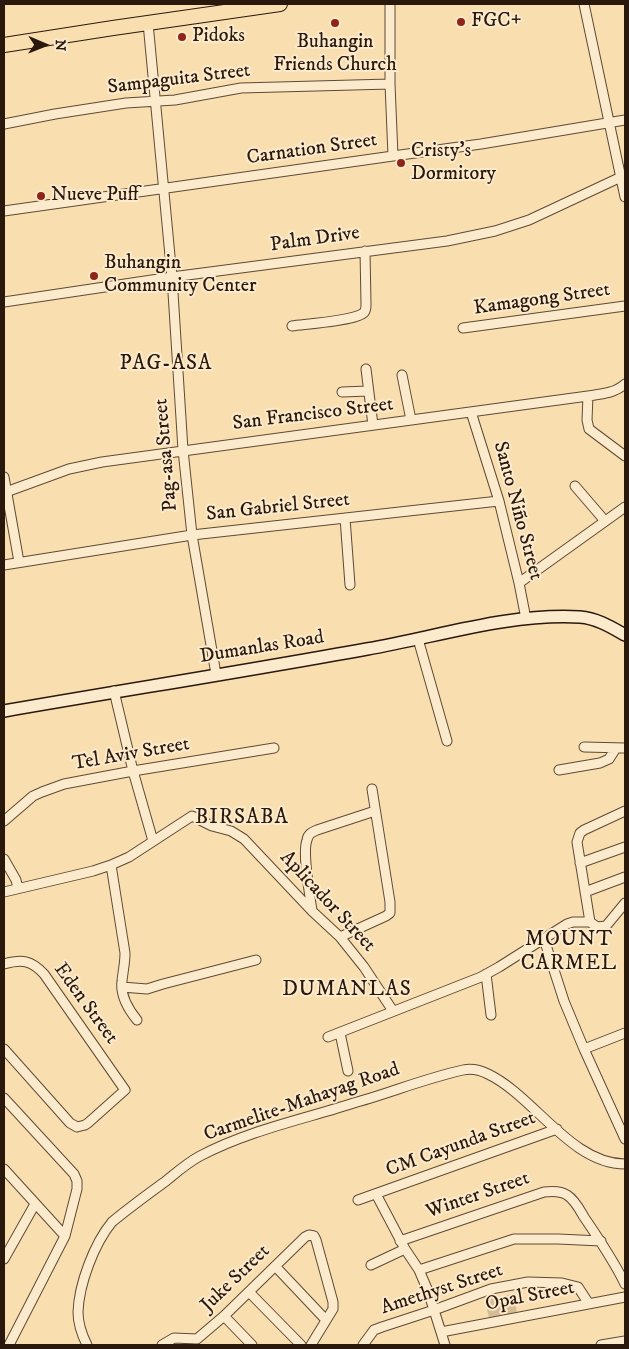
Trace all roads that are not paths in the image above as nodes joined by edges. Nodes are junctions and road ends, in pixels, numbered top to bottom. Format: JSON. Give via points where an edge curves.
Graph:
{"nodes":[{"id":1,"x":280,"y":4,"type":"edge"},
{"id":2,"x":390,"y":4,"type":"edge"},
{"id":3,"x":584,"y":4,"type":"edge"},
{"id":4,"x":148,"y":23,"type":"junction"},
{"id":5,"x":4,"y":45,"type":"edge"},
{"id":6,"x":390,"y":84,"type":"junction"},
{"id":7,"x":155,"y":101,"type":"junction"},
{"id":8,"x":625,"y":120,"type":"edge"},
{"id":9,"x":609,"y":122,"type":"junction"},
{"id":10,"x":4,"y":124,"type":"edge"},
{"id":11,"x":393,"y":156,"type":"junction"},
{"id":12,"x":621,"y":177,"type":"junction"},
{"id":13,"x":163,"y":188,"type":"junction"},
{"id":14,"x":625,"y":197,"type":"edge"},
{"id":15,"x":4,"y":211,"type":"edge"},
{"id":16,"x":365,"y":251,"type":"junction"},
{"id":17,"x":172,"y":277,"type":"junction"},
{"id":18,"x":4,"y":302,"type":"edge"},
{"id":19,"x":625,"y":306,"type":"edge"},
{"id":20,"x":292,"y":326,"type":"dead end"},
{"id":21,"x":463,"y":328,"type":"dead end"},
{"id":22,"x":366,"y":369,"type":"dead end"},
{"id":23,"x":402,"y":376,"type":"dead end"},
{"id":24,"x":625,"y":384,"type":"edge"},
{"id":25,"x":368,"y":391,"type":"junction"},
{"id":26,"x":342,"y":392,"type":"dead end"},
{"id":27,"x":588,"y":396,"type":"junction"},
{"id":28,"x":471,"y":412,"type":"junction"},
{"id":29,"x":411,"y":420,"type":"junction"},
{"id":30,"x":373,"y":425,"type":"junction"},
{"id":31,"x":183,"y":450,"type":"junction"},
{"id":32,"x":625,"y":456,"type":"edge"},
{"id":33,"x":4,"y":477,"type":"edge"},
{"id":34,"x":575,"y":486,"type":"dead end"},
{"id":35,"x":6,"y":492,"type":"junction"},
{"id":36,"x":498,"y":501,"type":"junction"},
{"id":37,"x":625,"y":507,"type":"edge"},
{"id":38,"x":345,"y":518,"type":"junction"},
{"id":39,"x":605,"y":521,"type":"junction"},
{"id":40,"x":192,"y":535,"type":"junction"},
{"id":41,"x":19,"y":562,"type":"junction"},
{"id":42,"x":4,"y":565,"type":"edge"},
{"id":43,"x":519,"y":582,"type":"junction"},
{"id":44,"x":350,"y":585,"type":"dead end"},
{"id":45,"x":526,"y":619,"type":"junction"},
{"id":46,"x":624,"y":632,"type":"edge"},
{"id":47,"x":418,"y":639,"type":"junction"},
{"id":48,"x":216,"y":674,"type":"junction"},
{"id":49,"x":114,"y":691,"type":"junction"},
{"id":50,"x":4,"y":711,"type":"edge"},
{"id":51,"x":447,"y":741,"type":"dead end"},
{"id":52,"x":584,"y":747,"type":"dead end"},
{"id":53,"x":274,"y":748,"type":"dead end"},
{"id":54,"x":621,"y":748,"type":"edge"},
{"id":55,"x":559,"y":770,"type":"dead end"},
{"id":56,"x":133,"y":771,"type":"junction"},
{"id":57,"x":372,"y":789,"type":"dead end"},
{"id":58,"x":375,"y":811,"type":"junction"},
{"id":59,"x":625,"y":812,"type":"edge"},
{"id":60,"x":4,"y":821,"type":"edge"},
{"id":61,"x":153,"y":841,"type":"junction"},
{"id":62,"x":625,"y":847,"type":"edge"},
{"id":63,"x":4,"y":859,"type":"edge"},
{"id":64,"x":580,"y":863,"type":"junction"},
{"id":65,"x":111,"y":865,"type":"junction"},
{"id":66,"x":625,"y":877,"type":"edge"},
{"id":67,"x":18,"y":888,"type":"junction"},
{"id":68,"x":4,"y":892,"type":"edge"},
{"id":69,"x":585,"y":892,"type":"junction"},
{"id":70,"x":625,"y":903,"type":"edge"},
{"id":71,"x":312,"y":911,"type":"junction"},
{"id":72,"x":590,"y":922,"type":"junction"},
{"id":73,"x":340,"y":937,"type":"junction"},
{"id":74,"x":544,"y":939,"type":"junction"},
{"id":75,"x":256,"y":960,"type":"dead end"},
{"id":76,"x":4,"y":964,"type":"edge"},
{"id":77,"x":486,"y":974,"type":"junction"},
{"id":78,"x":122,"y":987,"type":"junction"},
{"id":79,"x":393,"y":1011,"type":"junction"},
{"id":80,"x":492,"y":1015,"type":"dead end"},
{"id":81,"x":138,"y":1020,"type":"dead end"},
{"id":82,"x":340,"y":1033,"type":"junction"},
{"id":83,"x":625,"y":1034,"type":"edge"},
{"id":84,"x":328,"y":1038,"type":"dead end"},
{"id":85,"x":4,"y":1050,"type":"edge"},
{"id":86,"x":584,"y":1050,"type":"junction"},
{"id":87,"x":348,"y":1071,"type":"dead end"},
{"id":88,"x":4,"y":1098,"type":"edge"},
{"id":89,"x":623,"y":1128,"type":"edge"},
{"id":90,"x":557,"y":1129,"type":"junction"},
{"id":91,"x":625,"y":1139,"type":"edge"},
{"id":92,"x":625,"y":1164,"type":"edge"},
{"id":93,"x":5,"y":1174,"type":"edge"},
{"id":94,"x":376,"y":1194,"type":"junction"},
{"id":95,"x":358,"y":1200,"type":"dead end"},
{"id":96,"x":35,"y":1204,"type":"junction"},
{"id":97,"x":65,"y":1236,"type":"junction"},
{"id":98,"x":601,"y":1241,"type":"junction"},
{"id":99,"x":403,"y":1244,"type":"junction"},
{"id":100,"x":4,"y":1259,"type":"edge"},
{"id":101,"x":371,"y":1265,"type":"dead end"},
{"id":102,"x":275,"y":1266,"type":"junction"},
{"id":103,"x":419,"y":1270,"type":"junction"},
{"id":104,"x":625,"y":1284,"type":"edge"},
{"id":105,"x":249,"y":1292,"type":"junction"},
{"id":106,"x":625,"y":1297,"type":"edge"},
{"id":107,"x":589,"y":1304,"type":"junction"},
{"id":108,"x":434,"y":1310,"type":"junction"},
{"id":109,"x":224,"y":1316,"type":"junction"},
{"id":110,"x":326,"y":1320,"type":"junction"},
{"id":111,"x":441,"y":1332,"type":"junction"},
{"id":112,"x":625,"y":1341,"type":"edge"},
{"id":113,"x":199,"y":1342,"type":"edge"},
{"id":114,"x":9,"y":1345,"type":"edge"},
{"id":115,"x":87,"y":1345,"type":"edge"},
{"id":116,"x":163,"y":1345,"type":"edge"},
{"id":117,"x":252,"y":1345,"type":"edge"},
{"id":118,"x":301,"y":1345,"type":"edge"},
{"id":119,"x":311,"y":1345,"type":"edge"},
{"id":120,"x":363,"y":1345,"type":"edge"},
{"id":121,"x":445,"y":1345,"type":"edge"},
{"id":122,"x":602,"y":1345,"type":"edge"}],
"edges":[{"from":1,"to":4,"type":"main road"},
{"from":2,"to":6,"type":"street"},
{"from":3,"to":9,"type":"street"},
{"from":4,"to":5,"type":"main road"},
{"from":4,"to":7,"type":"street","name":"Pag-asa Street"},
{"from":6,"to":7,"type":"street","name":"Sampaguita Street","via":[[254,87]]},
{"from":6,"to":11,"type":"street"},
{"from":7,"to":10,"type":"street","name":"Sampaguita Street"},
{"from":7,"to":13,"type":"street","name":"Pag-asa Street"},
{"from":8,"to":9,"type":"street","name":"Carnation Street"},
{"from":9,"to":11,"type":"street","name":"Carnation Street","via":[[512,140]]},
{"from":9,"to":12,"type":"street"},
{"from":11,"to":13,"type":"street","name":"Carnation Street"},
{"from":12,"to":14,"type":"street"},
{"from":12,"to":16,"type":"street","name":"Palm Drive","via":[[528,220],[495,231],[447,241]]},
{"from":13,"to":15,"type":"street","name":"Carnation Street"},
{"from":13,"to":17,"type":"street","name":"Pag-asa Street"},
{"from":16,"to":17,"type":"street","name":"Palm Drive"},
{"from":16,"to":20,"type":"street","via":[[366,310],[347,318]]},
{"from":17,"to":18,"type":"street","name":"Palm Drive"},
{"from":17,"to":31,"type":"street","name":"Pag-asa Street"},
{"from":19,"to":21,"type":"street","name":"Kamagong Street"},
{"from":22,"to":25,"type":"street"},
{"from":23,"to":29,"type":"street"},
{"from":24,"to":27,"type":"street","name":"San Francisco Street","via":[[613,392]]},
{"from":25,"to":26,"type":"street"},
{"from":25,"to":30,"type":"street"},
{"from":27,"to":28,"type":"street","name":"San Francisco Street"},
{"from":27,"to":32,"type":"street","via":[[589,429]]},
{"from":28,"to":29,"type":"street","name":"San Francisco Street"},
{"from":28,"to":36,"type":"street","name":"Santo Niño Street"},
{"from":29,"to":30,"type":"street","name":"San Francisco Street"},
{"from":30,"to":31,"type":"street","name":"San Francisco Street"},
{"from":31,"to":35,"type":"street","name":"San Francisco Street","via":[[84,465]]},
{"from":31,"to":40,"type":"street","name":"Pag-asa Street"},
{"from":33,"to":35,"type":"street"},
{"from":34,"to":39,"type":"street"},
{"from":35,"to":41,"type":"street"},
{"from":36,"to":38,"type":"street","name":"San Gabriel Street"},
{"from":36,"to":43,"type":"street","name":"Santo Niño Street"},
{"from":37,"to":39,"type":"street"},
{"from":38,"to":40,"type":"street","name":"San Gabriel Street"},
{"from":38,"to":44,"type":"street"},
{"from":39,"to":43,"type":"street"},
{"from":40,"to":41,"type":"street","name":"San Gabriel Street"},
{"from":40,"to":48,"type":"street","name":"Pag-asa Street"},
{"from":41,"to":42,"type":"street","name":"San Gabriel Street"},
{"from":43,"to":45,"type":"street","name":"Santo Niño Street"},
{"from":45,"to":46,"type":"main road","name":"Dumanlas Road","via":[[581,617]]},
{"from":45,"to":47,"type":"main road","name":"Dumanlas Road"},
{"from":47,"to":48,"type":"main road","name":"Dumanlas Road"},
{"from":47,"to":51,"type":"street"},
{"from":48,"to":49,"type":"main road","name":"Dumanlas Road"},
{"from":49,"to":50,"type":"main road","name":"Dumanlas Road"},
{"from":49,"to":56,"type":"street"},
{"from":52,"to":54,"type":"street"},
{"from":53,"to":56,"type":"street","name":"Tel Aviv Street"},
{"from":54,"to":55,"type":"street","via":[[600,763]]},
{"from":56,"to":60,"type":"street","name":"Tel Aviv Street","via":[[64,784],[42,792]]},
{"from":56,"to":61,"type":"street"},
{"from":57,"to":58,"type":"street"},
{"from":58,"to":71,"type":"street","via":[[310,833],[305,853]]},
{"from":58,"to":73,"type":"street","via":[[390,913]]},
{"from":59,"to":64,"type":"street","via":[[580,833],[577,842]]},
{"from":61,"to":65,"type":"street","name":"Aplicador Street"},
{"from":61,"to":71,"type":"street","name":"Aplicador Street","via":[[192,816],[231,831],[244,839]]},
{"from":62,"to":64,"type":"street"},
{"from":63,"to":67,"type":"street"},
{"from":64,"to":69,"type":"street"},
{"from":65,"to":67,"type":"street","name":"Aplicador Street"},
{"from":65,"to":78,"type":"street","via":[[125,953]]},
{"from":66,"to":69,"type":"street"},
{"from":67,"to":68,"type":"street","name":"Aplicador Street"},
{"from":69,"to":72,"type":"street"},
{"from":70,"to":72,"type":"street","via":[[606,926],[597,927]]},
{"from":71,"to":73,"type":"street","name":"Aplicador Street"},
{"from":72,"to":74,"type":"street","via":[[567,924]]},
{"from":73,"to":79,"type":"street","name":"Aplicador Street"},
{"from":74,"to":77,"type":"street"},
{"from":74,"to":86,"type":"street"},
{"from":75,"to":78,"type":"street","via":[[150,988]]},
{"from":76,"to":85,"type":"street","name":"Eden Street","via":[[18,961],[38,968],[125,1090],[85,1125],[77,1126]]},
{"from":77,"to":79,"type":"street"},
{"from":77,"to":80,"type":"street"},
{"from":78,"to":81,"type":"street","via":[[128,1008]]},
{"from":79,"to":82,"type":"street"},
{"from":82,"to":84,"type":"street"},
{"from":82,"to":87,"type":"street"},
{"from":83,"to":86,"type":"street"},
{"from":86,"to":89,"type":"street"},
{"from":88,"to":97,"type":"street","via":[[74,1174],[77,1189]]},
{"from":89,"to":91,"type":"street"},
{"from":90,"to":92,"type":"street","name":"Carmelite-Mahayag Road","via":[[598,1158]]},
{"from":90,"to":94,"type":"street","name":"CM Cayunda Street"},
{"from":90,"to":115,"type":"street","name":"Carmelite-Mahayag Road","via":[[511,1088],[480,1070],[472,1069],[257,1132],[211,1150],[181,1169],[104,1231],[88,1268],[79,1302],[80,1328]]},
{"from":93,"to":96,"type":"street"},
{"from":94,"to":95,"type":"street","name":"CM Cayunda Street"},
{"from":94,"to":99,"type":"street"},
{"from":96,"to":97,"type":"street"},
{"from":96,"to":100,"type":"street"},
{"from":97,"to":114,"type":"street"},
{"from":98,"to":99,"type":"street","name":"Winter Street","via":[[574,1202],[567,1195],[551,1191]]},
{"from":98,"to":103,"type":"street","via":[[514,1239]]},
{"from":98,"to":104,"type":"street"},
{"from":99,"to":101,"type":"street","name":"Winter Street"},
{"from":99,"to":103,"type":"street"},
{"from":102,"to":105,"type":"street","name":"Juke Street"},
{"from":102,"to":110,"type":"street"},
{"from":102,"to":110,"type":"street","name":"Juke Street","via":[[305,1237],[314,1236],[333,1302],[333,1309]]},
{"from":103,"to":108,"type":"street"},
{"from":105,"to":109,"type":"street","name":"Juke Street"},
{"from":105,"to":118,"type":"street"},
{"from":106,"to":107,"type":"street","name":"Opal Street"},
{"from":107,"to":108,"type":"street","name":"Amethyst Street","via":[[578,1286],[528,1282],[491,1289]]},
{"from":107,"to":111,"type":"street","name":"Opal Street"},
{"from":108,"to":111,"type":"street"},
{"from":108,"to":120,"type":"street","name":"Amethyst Street","via":[[374,1330]]},
{"from":109,"to":113,"type":"street","name":"Juke Street"},
{"from":109,"to":117,"type":"street"},
{"from":110,"to":119,"type":"street"},
{"from":111,"to":121,"type":"street"},
{"from":112,"to":122,"type":"street"},
{"from":113,"to":116,"type":"street","name":"Juke Street","via":[[174,1338]]}]}
